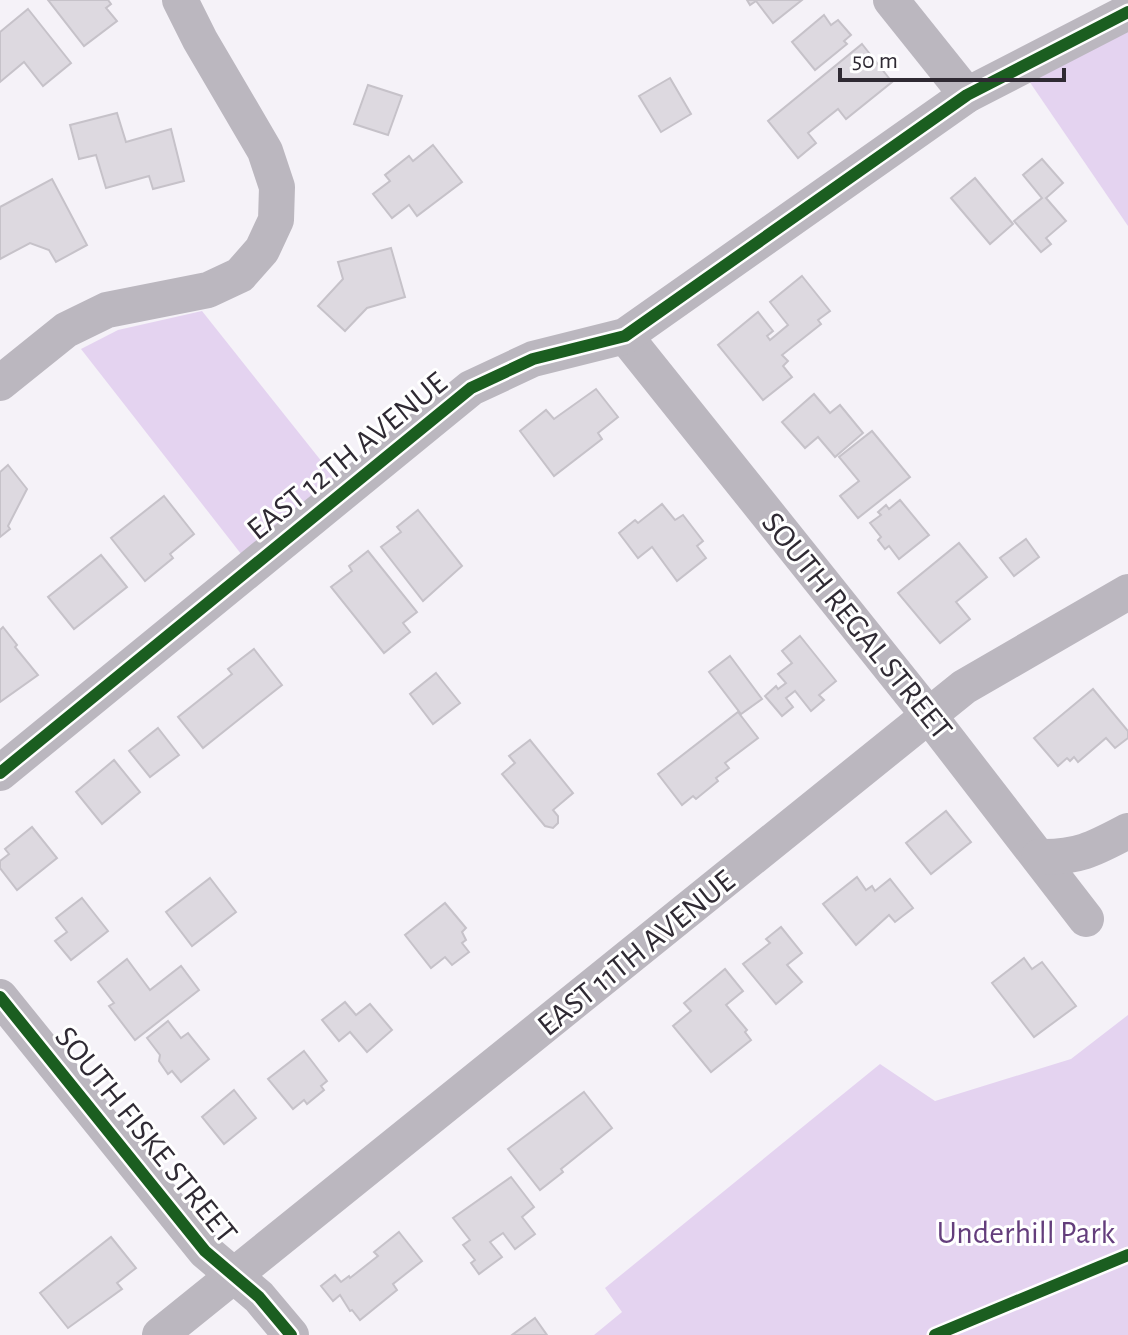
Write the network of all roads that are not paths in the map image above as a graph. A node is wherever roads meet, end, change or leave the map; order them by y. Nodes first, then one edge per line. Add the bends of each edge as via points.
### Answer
1 (180, 0) edge
2 (891, 0) edge
3 (1128, 12) edge
4 (967, 95) junction
5 (625, 336) junction
6 (0, 383) edge
7 (1128, 592) edge
8 (930, 717) junction
9 (0, 773) edge
10 (1128, 831) edge
11 (1039, 857) junction
12 (1086, 919) dead end
13 (3, 1006) edge
14 (234, 1276) junction
15 (160, 1335) edge
16 (291, 1335) edge

1 - 6 street via 265,151 277,187 276,220 262,250 240,275 208,290 107,310 66,330
2 - 4 street
3 - 4 street, EAST 12TH AVENUE
4 - 5 street, EAST 12TH AVENUE
5 - 8 street, SOUTH REGAL STREET
5 - 9 street, EAST 12TH AVENUE via 533,359 471,388
7 - 8 street, EAST 11TH AVENUE via 964,687
8 - 11 street, SOUTH REGAL STREET
8 - 14 street, EAST 11TH AVENUE
10 - 11 street via 1066,858
11 - 12 street, SOUTH REGAL STREET
13 - 14 street, SOUTH FISKE STREET via 205,1251
14 - 15 street, EAST 11TH AVENUE
14 - 16 street, SOUTH FISKE STREET

